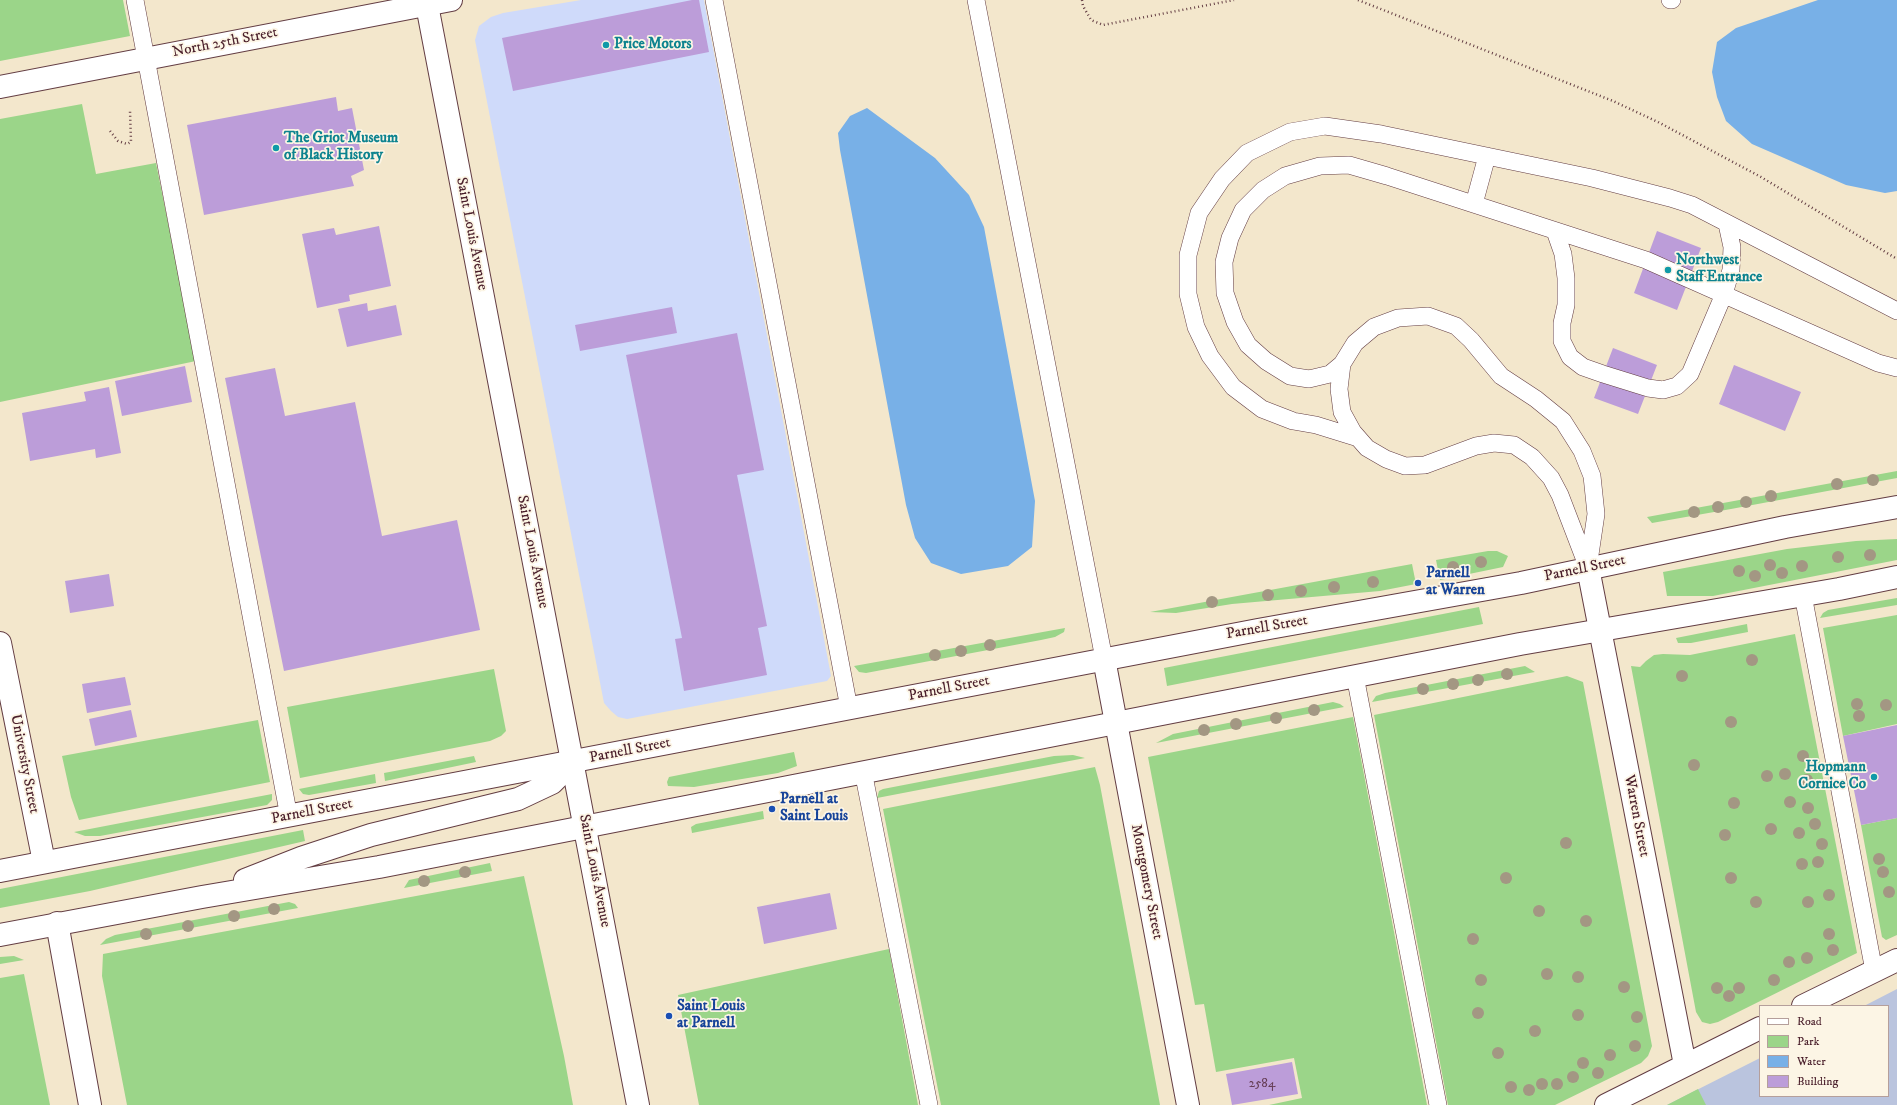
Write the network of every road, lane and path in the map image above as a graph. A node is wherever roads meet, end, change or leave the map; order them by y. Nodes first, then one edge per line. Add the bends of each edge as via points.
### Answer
1 (135, 0) edge
2 (451, 0) edge
3 (714, 0) edge
4 (976, 0) edge
5 (1082, 0) edge
6 (1234, 0) edge
7 (1358, 0) edge
8 (426, 2) edge
9 (146, 59) junction
10 (0, 87) edge
11 (153, 98) junction
12 (110, 131) dead end
13 (1486, 156) junction
14 (1474, 204) junction
15 (1727, 224) junction
16 (1555, 231) junction
17 (1897, 259) edge
18 (1724, 294) junction
19 (1897, 311) edge
20 (1342, 364) junction
21 (1897, 368) edge
22 (1358, 438) junction
23 (1897, 507) edge
24 (1588, 568) junction
25 (1897, 577) edge
26 (1802, 595) junction
27 (1600, 630) junction
28 (0, 643) edge
29 (1104, 659) junction
30 (1355, 676) junction
31 (849, 708) junction
32 (1116, 722) junction
33 (573, 762) junction
34 (863, 771) junction
35 (289, 816) junction
36 (585, 826) junction
37 (44, 862) junction
38 (0, 871) edge
39 (202, 897) junction
40 (56, 924) junction
41 (0, 935) edge
42 (1897, 960) edge
43 (1874, 971) junction
44 (1806, 1005) edge
45 (1759, 1028) edge
46 (1685, 1065) junction
47 (90, 1105) edge
48 (638, 1105) edge
49 (930, 1105) edge
50 (1188, 1105) edge
51 (1438, 1105) edge
52 (1606, 1105) edge

1 - 9 lane
2 - 8 main road, North 25th Street
3 - 31 lane
4 - 29 lane
5 - 6 path via 1091,20 1103,24
7 - 17 path via 1613,101 1658,122 1761,177
8 - 9 main road, North 25th Street
8 - 33 main road, Saint Louis Avenue
9 - 10 main road, North 25th Street
9 - 11 lane
11 - 12 path via 133,105 130,110 131,142 127,144 118,141
11 - 35 lane
13 - 14 lane
13 - 15 lane via 1592,178 1670,198 1692,205
13 - 22 lane via 1381,134 1325,126 1290,132 1247,153 1222,179 1199,213 1188,255 1188,294 1196,327 1210,356 1233,387 1262,409 1293,421
14 - 16 lane
14 - 20 lane via 1349,165 1320,166 1285,176 1263,190 1244,210 1230,238 1224,262 1225,293 1235,322 1248,345 1266,361 1290,376 1309,379 1330,374
15 - 18 lane via 1732,248 1731,270
15 - 19 lane
16 - 18 lane via 1646,260
16 - 18 lane via 1564,254 1566,278 1562,341 1570,357 1583,367 1648,388 1663,390 1677,386 1690,374 1697,361
18 - 21 lane via 1878,363
20 - 22 lane via 1339,390 1342,412
20 - 24 lane via 1355,343 1374,327 1398,318 1428,316 1456,326 1501,376 1563,421 1582,450 1592,476 1596,514
22 - 24 lane via 1367,448 1405,466 1425,465 1476,446 1494,443 1514,445 1532,458 1551,478
23 - 24 main road, Parnell Street via 1785,527
24 - 27 main road, Warren Street
24 - 29 main road, Parnell Street via 1521,583
25 - 26 main road
26 - 27 main road
26 - 43 lane
27 - 30 main road
27 - 46 main road, Warren Street
28 - 37 main road, University Street
29 - 31 main road, Parnell Street
29 - 32 main road, Montgomery Street
30 - 32 main road
30 - 51 lane
31 - 33 main road, Parnell Street
32 - 34 main road
32 - 50 main road, Montgomery Street
33 - 35 main road, Parnell Street
33 - 36 main road, Saint Louis Avenue
33 - 39 main road via 552,783 518,799 371,835 301,858
34 - 36 main road
34 - 49 lane
35 - 37 main road, Parnell Street
36 - 39 main road via 379,867
36 - 48 main road, Saint Louis Avenue
37 - 38 main road, Parnell Street
39 - 40 main road
40 - 41 main road
40 - 47 main road
42 - 43 main road
43 - 44 main road
45 - 46 main road
46 - 52 main road

